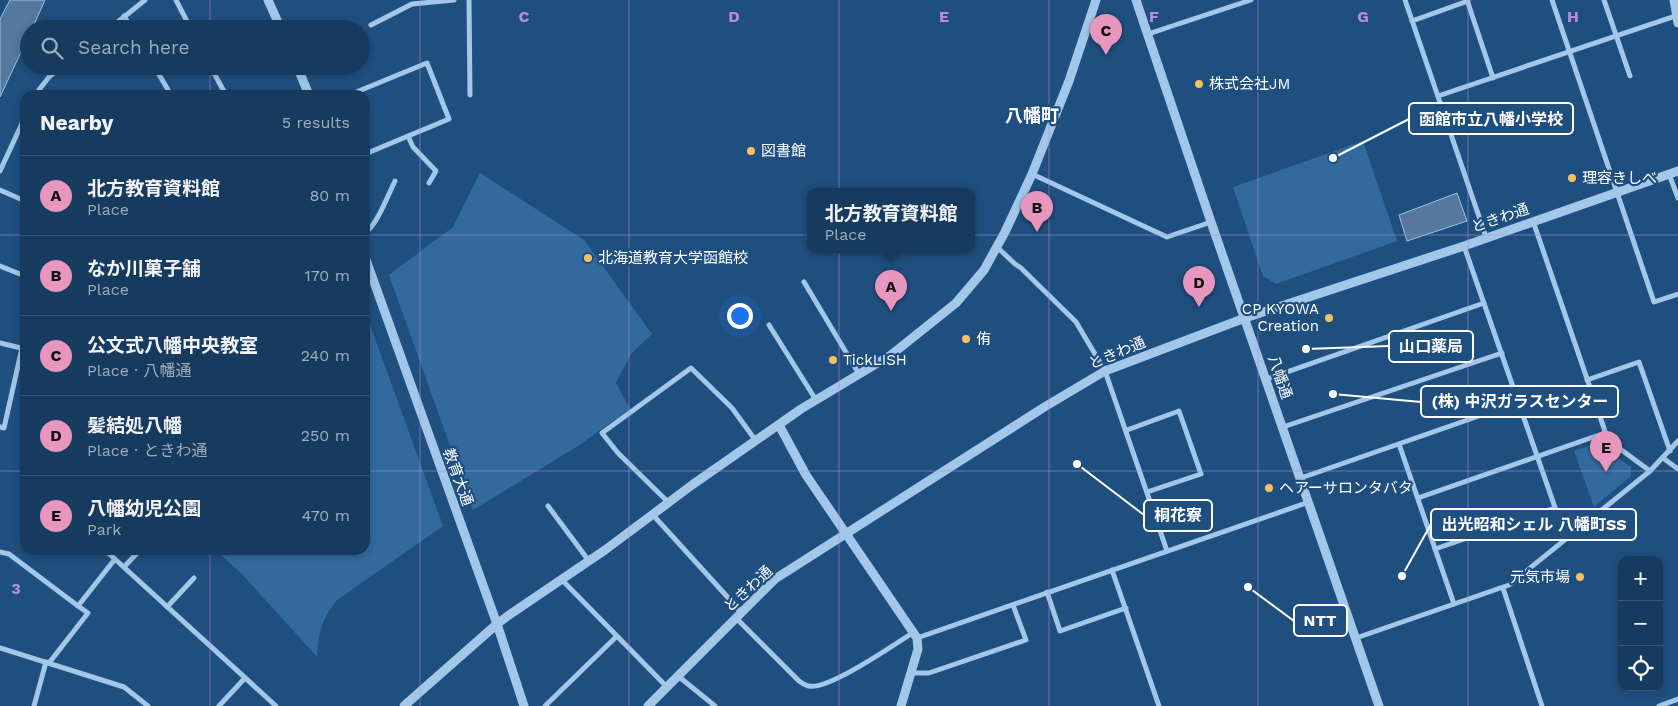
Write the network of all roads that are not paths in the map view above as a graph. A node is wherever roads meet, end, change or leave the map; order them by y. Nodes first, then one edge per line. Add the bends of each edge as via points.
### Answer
1 (145, 0) edge
2 (176, 0) edge
3 (268, 0) edge
4 (454, 0) edge
5 (468, 0) edge
6 (1096, 0) edge
7 (1136, 0) edge
8 (1251, 0) edge
9 (1405, 0) edge
10 (1552, 0) edge
11 (1604, 0) edge
12 (1674, 0) edge
13 (1467, 1) edge
14 (124, 16) junction
15 (1677, 18) edge
16 (119, 20) edge
17 (126, 20) edge
18 (186, 20) edge
19 (277, 20) edge
20 (1412, 20) junction
21 (371, 25) dead end
22 (1148, 34) junction
23 (1616, 36) junction
24 (1569, 52) junction
25 (51, 75) edge
26 (159, 75) edge
27 (215, 75) edge
28 (301, 75) edge
29 (1630, 76) dead end
30 (1493, 78) junction
31 (40, 90) edge
32 (168, 90) edge
33 (223, 90) edge
34 (307, 90) edge
35 (361, 90) edge
36 (470, 95) dead end
37 (1438, 96) junction
38 (20, 128) edge
39 (408, 136) junction
40 (370, 152) edge
41 (0, 171) edge
42 (1674, 173) edge
43 (1032, 174) junction
44 (395, 181) dead end
45 (429, 183) dead end
46 (0, 190) edge
47 (1617, 192) junction
48 (1678, 198) edge
49 (20, 199) edge
50 (1533, 221) junction
51 (1211, 222) junction
52 (370, 228) edge
53 (1486, 237) junction
54 (1464, 246) junction
55 (997, 247) junction
56 (0, 266) edge
57 (370, 271) edge
58 (20, 274) edge
59 (804, 282) dead end
60 (1678, 294) edge
61 (1484, 303) junction
62 (1245, 318) junction
63 (769, 325) dead end
64 (0, 343) edge
65 (20, 348) edge
66 (1502, 353) junction
67 (20, 361) edge
68 (1105, 370) junction
69 (859, 374) junction
70 (1267, 379) junction
71 (1587, 380) junction
72 (816, 400) junction
73 (1519, 402) junction
74 (779, 425) junction
75 (0, 427) edge
76 (1283, 427) junction
77 (1126, 430) junction
78 (1605, 433) junction
79 (756, 441) junction
80 (1678, 441) edge
81 (1399, 444) junction
82 (1670, 451) junction
83 (1538, 457) junction
84 (1663, 458) junction
85 (1678, 469) edge
86 (1650, 471) junction
87 (1301, 478) junction
88 (1147, 492) junction
89 (1418, 498) junction
90 (1309, 502) junction
91 (669, 503) junction
92 (548, 506) dead end
93 (1555, 508) junction
94 (653, 515) junction
95 (846, 534) junction
96 (1566, 539) junction
97 (1435, 549) junction
98 (1167, 551) junction
99 (0, 552) edge
100 (110, 555) edge
101 (135, 555) edge
102 (114, 559) junction
103 (589, 561) junction
104 (124, 567) junction
105 (1112, 570) junction
106 (194, 578) dead end
107 (561, 579) junction
108 (1503, 588) junction
109 (1047, 592) junction
110 (1454, 604) junction
111 (1013, 605) junction
112 (78, 606) junction
113 (167, 607) junction
114 (1126, 608) junction
115 (739, 615) junction
116 (497, 624) junction
117 (915, 635) junction
118 (616, 636) junction
119 (1356, 638) junction
120 (0, 648) edge
121 (48, 662) junction
122 (911, 674) junction
123 (678, 676) junction
124 (245, 678) junction
125 (667, 687) junction
126 (1678, 699) edge
127 (34, 706) edge
128 (148, 706) edge
129 (219, 706) edge
130 (276, 706) edge
131 (404, 706) edge
132 (524, 706) edge
133 (545, 706) edge
134 (648, 706) edge
135 (715, 706) edge
136 (901, 706) edge
137 (1159, 706) edge
138 (1379, 706) edge
139 (1542, 706) edge
140 (1659, 706) edge

1 - 14 street
2 - 18 street
3 - 19 street
4 - 21 street via 412,4
5 - 36 street
6 - 43 street via 1069,81
7 - 22 street, 八幡通
8 - 22 street
9 - 20 street
10 - 24 street
11 - 23 street
12 - 15 street
13 - 20 street
13 - 30 street
14 - 16 street
14 - 17 street
15 - 23 street
20 - 37 street
22 - 51 street, 八幡通
23 - 24 street
23 - 29 street
24 - 30 street
24 - 47 street
25 - 31 street
26 - 32 street
27 - 33 street
28 - 34 street
30 - 37 street
35 - 39 street via 427,63 449,119
37 - 53 street
38 - 41 street
39 - 40 street
39 - 45 street via 413,147 436,171
42 - 47 street, ときわ通
42 - 48 street
43 - 51 street via 1167,237
43 - 55 street
44 - 52 street
46 - 49 street
47 - 50 street, ときわ通
47 - 60 street via 1654,302
50 - 53 street, ときわ通
50 - 71 street
51 - 62 street, 八幡通
53 - 54 street, ときわ通
54 - 61 street
54 - 62 street, ときわ通
55 - 68 street via 1076,322
55 - 69 street via 984,270 956,303 891,355
56 - 58 street
57 - 116 street, 教育大通
59 - 69 street
61 - 66 street
61 - 70 street
62 - 68 street, ときわ通
62 - 70 street, 八幡通
63 - 72 street
64 - 65 street
66 - 73 street
66 - 76 street
67 - 75 street via 4,428
68 - 77 street
68 - 95 street, ときわ通
69 - 72 street
70 - 76 street, 八幡通
71 - 78 street
71 - 82 street via 1639,362
72 - 74 street
73 - 81 street
73 - 83 street
74 - 79 street
74 - 95 street via 806,475
76 - 87 street, 八幡通
77 - 88 street
77 - 88 street via 1179,411 1201,474
78 - 83 street
78 - 86 street via 1608,440
79 - 91 street
79 - 91 street via 732,408 691,368 602,434
80 - 82 street
81 - 87 street
81 - 89 street
82 - 84 street
83 - 89 street
83 - 93 street
84 - 85 street
84 - 86 street
86 - 96 street
87 - 90 street, 八幡通
88 - 98 street
89 - 97 street
90 - 98 street
90 - 119 street, 八幡通
91 - 94 street
92 - 103 street
93 - 96 street
93 - 97 street
94 - 103 street
94 - 115 street
95 - 115 street, ときわ通 via 775,579
95 - 117 street
96 - 108 street
97 - 110 street
98 - 105 street
99 - 112 street via 9,554
100 - 102 street
101 - 104 street
102 - 104 street
102 - 112 street
103 - 107 street
104 - 113 street
105 - 109 street
105 - 114 street
106 - 113 street
107 - 116 street
107 - 118 street
108 - 110 street
108 - 139 street
109 - 111 street
109 - 114 street via 1060,631
110 - 119 street
111 - 117 street
111 - 122 street via 1026,640 929,673
112 - 121 street via 88,612
113 - 124 street
114 - 137 street
115 - 117 street via 799,681 810,687 827,683
115 - 123 street, ときわ通
116 - 131 street
116 - 132 street, 教育大通
117 - 122 street via 918,649
118 - 125 street
118 - 133 street
119 - 138 street, 八幡通
120 - 121 street
121 - 127 street
121 - 128 street via 124,687
122 - 136 street
123 - 125 street, ときわ通
123 - 135 street
124 - 129 street
124 - 130 street
125 - 134 street, ときわ通
126 - 140 street

